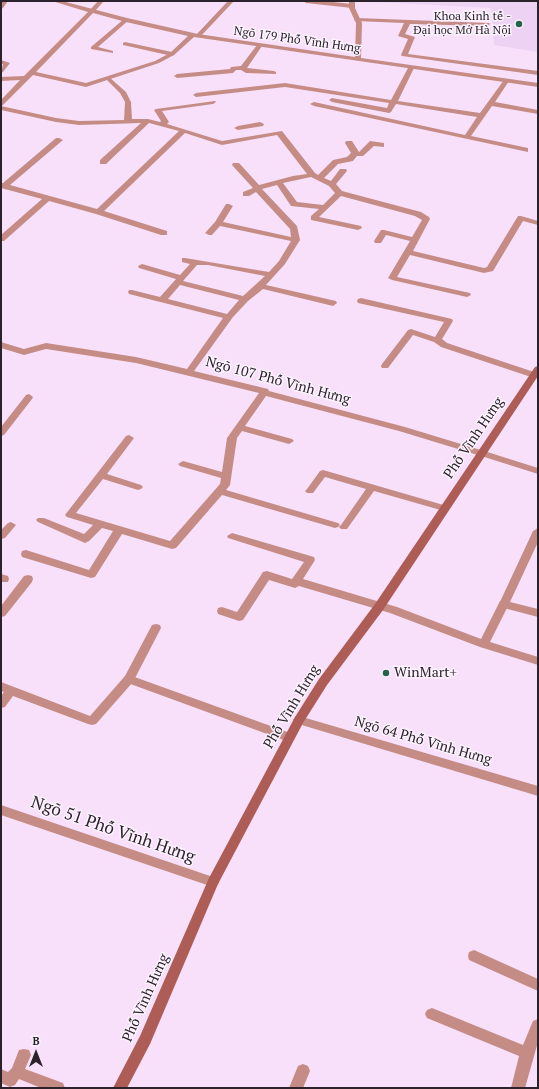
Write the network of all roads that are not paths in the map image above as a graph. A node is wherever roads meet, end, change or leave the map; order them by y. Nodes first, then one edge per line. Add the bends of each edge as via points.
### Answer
1 (5, 1) edge
2 (55, 1) edge
3 (101, 1) edge
4 (231, 1) edge
5 (306, 1) edge
6 (352, 4) edge
7 (1, 7) edge
8 (93, 10) junction
9 (126, 20) junction
10 (357, 20) junction
11 (408, 21) junction
12 (487, 24) dead end
13 (195, 35) junction
14 (125, 44) dead end
15 (258, 46) junction
16 (111, 52) dead end
17 (172, 54) junction
18 (358, 60) junction
19 (1, 62) edge
20 (243, 68) junction
21 (411, 68) junction
22 (1, 71) edge
23 (538, 72) edge
24 (274, 73) dead end
25 (30, 76) junction
26 (177, 76) dead end
27 (1, 79) edge
28 (108, 79) junction
29 (506, 81) junction
30 (538, 86) edge
31 (196, 95) dead end
32 (332, 100) dead end
33 (213, 102) dead end
34 (394, 102) junction
35 (1, 104) edge
36 (314, 104) dead end
37 (491, 104) junction
38 (1, 108) edge
39 (538, 112) edge
40 (483, 116) junction
41 (128, 121) junction
42 (148, 121) junction
43 (161, 124) junction
44 (238, 128) dead end
45 (288, 128) dead end
46 (184, 130) junction
47 (279, 133) junction
48 (262, 136) junction
49 (467, 137) junction
50 (60, 140) dead end
51 (349, 143) dead end
52 (381, 145) dead end
53 (525, 150) dead end
54 (355, 153) junction
55 (104, 162) dead end
56 (236, 165) dead end
57 (343, 171) dead end
58 (312, 175) junction
59 (320, 178) junction
60 (279, 183) junction
61 (332, 184) junction
62 (3, 185) edge
63 (258, 188) junction
64 (339, 193) junction
65 (246, 194) dead end
66 (47, 198) junction
67 (229, 206) dead end
68 (326, 207) junction
69 (99, 212) junction
70 (538, 222) edge
71 (218, 223) junction
72 (358, 228) dead end
73 (164, 233) dead end
74 (209, 234) dead end
75 (1, 239) edge
76 (296, 240) junction
77 (415, 240) junction
78 (378, 241) dead end
79 (408, 252) junction
80 (185, 260) dead end
81 (195, 262) junction
82 (142, 266) dead end
83 (270, 275) junction
84 (180, 280) junction
85 (261, 286) junction
86 (132, 292) dead end
87 (467, 295) dead end
88 (244, 299) junction
89 (162, 300) junction
90 (361, 301) dead end
91 (332, 303) dead end
92 (229, 317) junction
93 (437, 340) junction
94 (1, 345) edge
95 (385, 366) dead end
96 (189, 372) junction
97 (536, 372) edge
98 (265, 391) junction
99 (29, 397) dead end
100 (240, 427) junction
101 (1, 433) edge
102 (129, 438) dead end
103 (289, 441) dead end
104 (481, 454) junction
105 (183, 464) dead end
106 (538, 471) edge
107 (100, 475) junction
108 (226, 476) junction
109 (138, 487) dead end
110 (372, 487) junction
111 (220, 491) junction
112 (310, 491) dead end
113 (444, 508) junction
114 (70, 515) junction
115 (41, 520) dead end
116 (11, 524) dead end
117 (100, 524) junction
118 (57, 528) junction
119 (120, 529) junction
120 (538, 531) edge
121 (1, 536) edge
122 (232, 536) dead end
123 (26, 554) dead end
124 (28, 579) dead end
125 (296, 581) junction
126 (504, 604) junction
127 (379, 607) junction
128 (222, 611) dead end
129 (1, 613) edge
130 (538, 613) edge
131 (156, 628) dead end
132 (484, 644) junction
133 (538, 661) edge
134 (129, 680) junction
135 (1, 686) edge
136 (11, 691) junction
137 (1, 704) edge
138 (299, 720) junction
139 (289, 737) junction
140 (538, 790) edge
141 (1, 810) edge
142 (214, 882) junction
143 (474, 956) dead end
144 (538, 985) edge
145 (432, 1014) dead end
146 (538, 1025) edge
147 (527, 1053) junction
148 (24, 1056) dead end
149 (303, 1071) dead end
150 (17, 1072) junction
151 (1, 1076) edge
152 (58, 1088) edge
153 (120, 1088) edge
154 (296, 1088) edge
155 (518, 1088) edge

1 - 7 street
2 - 8 street, Ngõ 179 Phố Vĩnh Hưng
3 - 8 street
4 - 13 street
5 - 6 street
6 - 10 street
8 - 9 street, Ngõ 179 Phố Vĩnh Hưng
8 - 25 street
9 - 13 street, Ngõ 179 Phố Vĩnh Hưng
9 - 16 street via 93,48
10 - 11 street
10 - 18 street
11 - 12 street
11 - 23 street via 401,36 412,37 404,55
13 - 15 street, Ngõ 179 Phố Vĩnh Hưng
13 - 17 street
14 - 17 street
15 - 18 street, Ngõ 179 Phố Vĩnh Hưng
15 - 20 street
17 - 28 street
18 - 21 street, Ngõ 179 Phố Vĩnh Hưng
19 - 22 street via 7,63
20 - 24 street via 246,71
20 - 26 street
21 - 29 street, Ngõ 179 Phố Vĩnh Hưng
21 - 34 street
25 - 27 street
25 - 28 street via 86,85
25 - 35 street
28 - 41 street via 123,92 128,102
29 - 30 street, Ngõ 179 Phố Vĩnh Hưng
29 - 37 street
31 - 34 street via 285,85
32 - 34 street via 389,111
33 - 43 street via 158,110 165,122
34 - 40 street
36 - 49 street
37 - 39 street
37 - 40 street
38 - 41 street via 66,122
40 - 49 street
41 - 42 street
42 - 43 street
42 - 55 street
43 - 46 street
44 - 48 street via 257,124
45 - 47 street
46 - 48 street via 222,143
46 - 69 street
47 - 48 street
47 - 58 street
49 - 53 street
50 - 62 street
51 - 54 street
52 - 54 street via 373,143 360,154
54 - 59 street via 350,159 336,162
56 - 63 street
57 - 61 street
58 - 59 street
58 - 60 street
59 - 61 street
60 - 63 street
60 - 68 street via 294,204
61 - 64 street
62 - 66 street
63 - 65 street
63 - 76 street via 294,228
64 - 68 street
64 - 77 street via 426,218
66 - 69 street
66 - 75 street
67 - 71 street
68 - 72 street via 314,218
69 - 73 street
70 - 79 street via 521,218 490,269 484,271
71 - 74 street
71 - 76 street
76 - 83 street, Ngõ 107 Phố Vĩnh Hưng
77 - 78 street via 384,232
77 - 79 street
79 - 87 street via 392,278
80 - 81 street
81 - 83 street via 208,262
81 - 84 street
82 - 84 street
83 - 85 street, Ngõ 107 Phố Vĩnh Hưng
84 - 88 street
84 - 89 street
85 - 88 street, Ngõ 107 Phố Vĩnh Hưng
85 - 91 street
86 - 89 street
88 - 92 street, Ngõ 107 Phố Vĩnh Hưng
89 - 92 street
90 - 93 street via 449,321
92 - 96 street, Ngõ 107 Phố Vĩnh Hưng
93 - 95 street via 411,332
93 - 97 street via 444,345
94 - 96 street via 24,352 46,346 136,360
96 - 98 street, Ngõ 107 Phố Vĩnh Hưng
97 - 104 main road, Phố Vĩnh Hưng
98 - 100 street
98 - 104 street, Ngõ 107 Phố Vĩnh Hưng
99 - 101 street
100 - 103 street
100 - 108 street via 232,438
102 - 107 street
104 - 106 street, Ngõ 107 Phố Vĩnh Hưng
104 - 113 main road, Phố Vĩnh Hưng
105 - 108 street
107 - 109 street
107 - 114 street
108 - 111 street via 225,485
110 - 111 street via 340,526
110 - 112 street via 323,473
110 - 113 street
111 - 119 street via 172,545
113 - 127 main road, Phố Vĩnh Hưng
114 - 117 street
114 - 118 street
115 - 118 street
116 - 121 street
117 - 118 street via 85,539
117 - 119 street
119 - 123 street via 91,574
120 - 126 street
122 - 125 street via 310,560
124 - 129 street
125 - 127 street
125 - 128 street via 295,584 267,575 239,617
126 - 130 street
126 - 132 street
127 - 132 street
127 - 138 main road, Phố Vĩnh Hưng via 323,682
131 - 134 street
132 - 133 street
134 - 136 street via 92,721
134 - 139 street
135 - 136 street
136 - 137 street
138 - 139 main road, Phố Vĩnh Hưng
138 - 140 street, Ngõ 64 Phố Vĩnh Hưng
139 - 142 main road, Phố Vĩnh Hưng
141 - 142 street, Ngõ 51 Phố Vĩnh Hưng
142 - 153 main road, Phố Vĩnh Hưng via 145,1040
143 - 144 street
145 - 147 street
146 - 147 street
147 - 155 street
148 - 150 street
149 - 154 street
150 - 151 street via 10,1080
150 - 152 street

